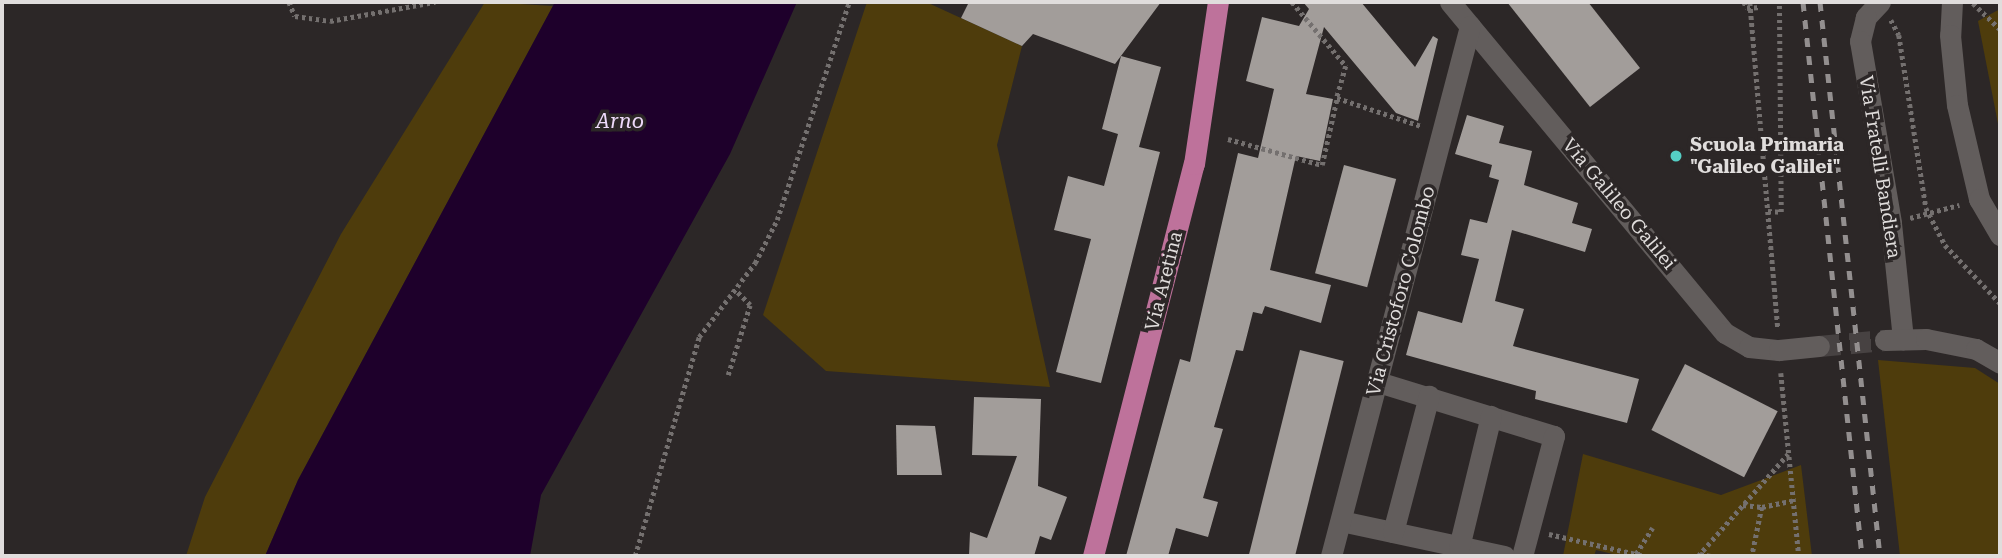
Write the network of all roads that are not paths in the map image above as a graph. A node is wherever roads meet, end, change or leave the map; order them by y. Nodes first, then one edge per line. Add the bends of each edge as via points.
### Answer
1 (1219, 2) edge
2 (1450, 2) edge
3 (1952, 2) edge
4 (1884, 7) edge
5 (1470, 26) junction
6 (2000, 235) edge
7 (1819, 346) tunnel mouth
8 (2000, 363) edge
9 (1378, 382) junction
10 (1429, 396) junction
11 (1491, 416) junction
12 (1341, 521) junction
13 (1394, 532) junction
14 (1460, 547) junction
15 (1093, 556) edge
16 (1331, 556) edge
17 (1504, 556) edge
18 (1522, 556) edge

1 - 15 main road, Via Aretina via 1194,164
2 - 5 street, Via Galileo Galilei
3 - 6 street via 1950,35 1957,105 1979,199
4 - 8 street, Via Fratelli Bandiera via 1866,17 1860,41 1891,223 1894,340 1976,349
5 - 7 street, Via Galileo Galilei via 1725,333 1749,347
5 - 9 street, Via Cristoforo Colombo
9 - 10 street
9 - 12 street, Via Cristoforo Colombo
10 - 11 street
10 - 13 street
11 - 14 street
11 - 18 street via 1554,436
12 - 13 street
12 - 16 street, Via Cristoforo Colombo
13 - 14 street
14 - 17 street

